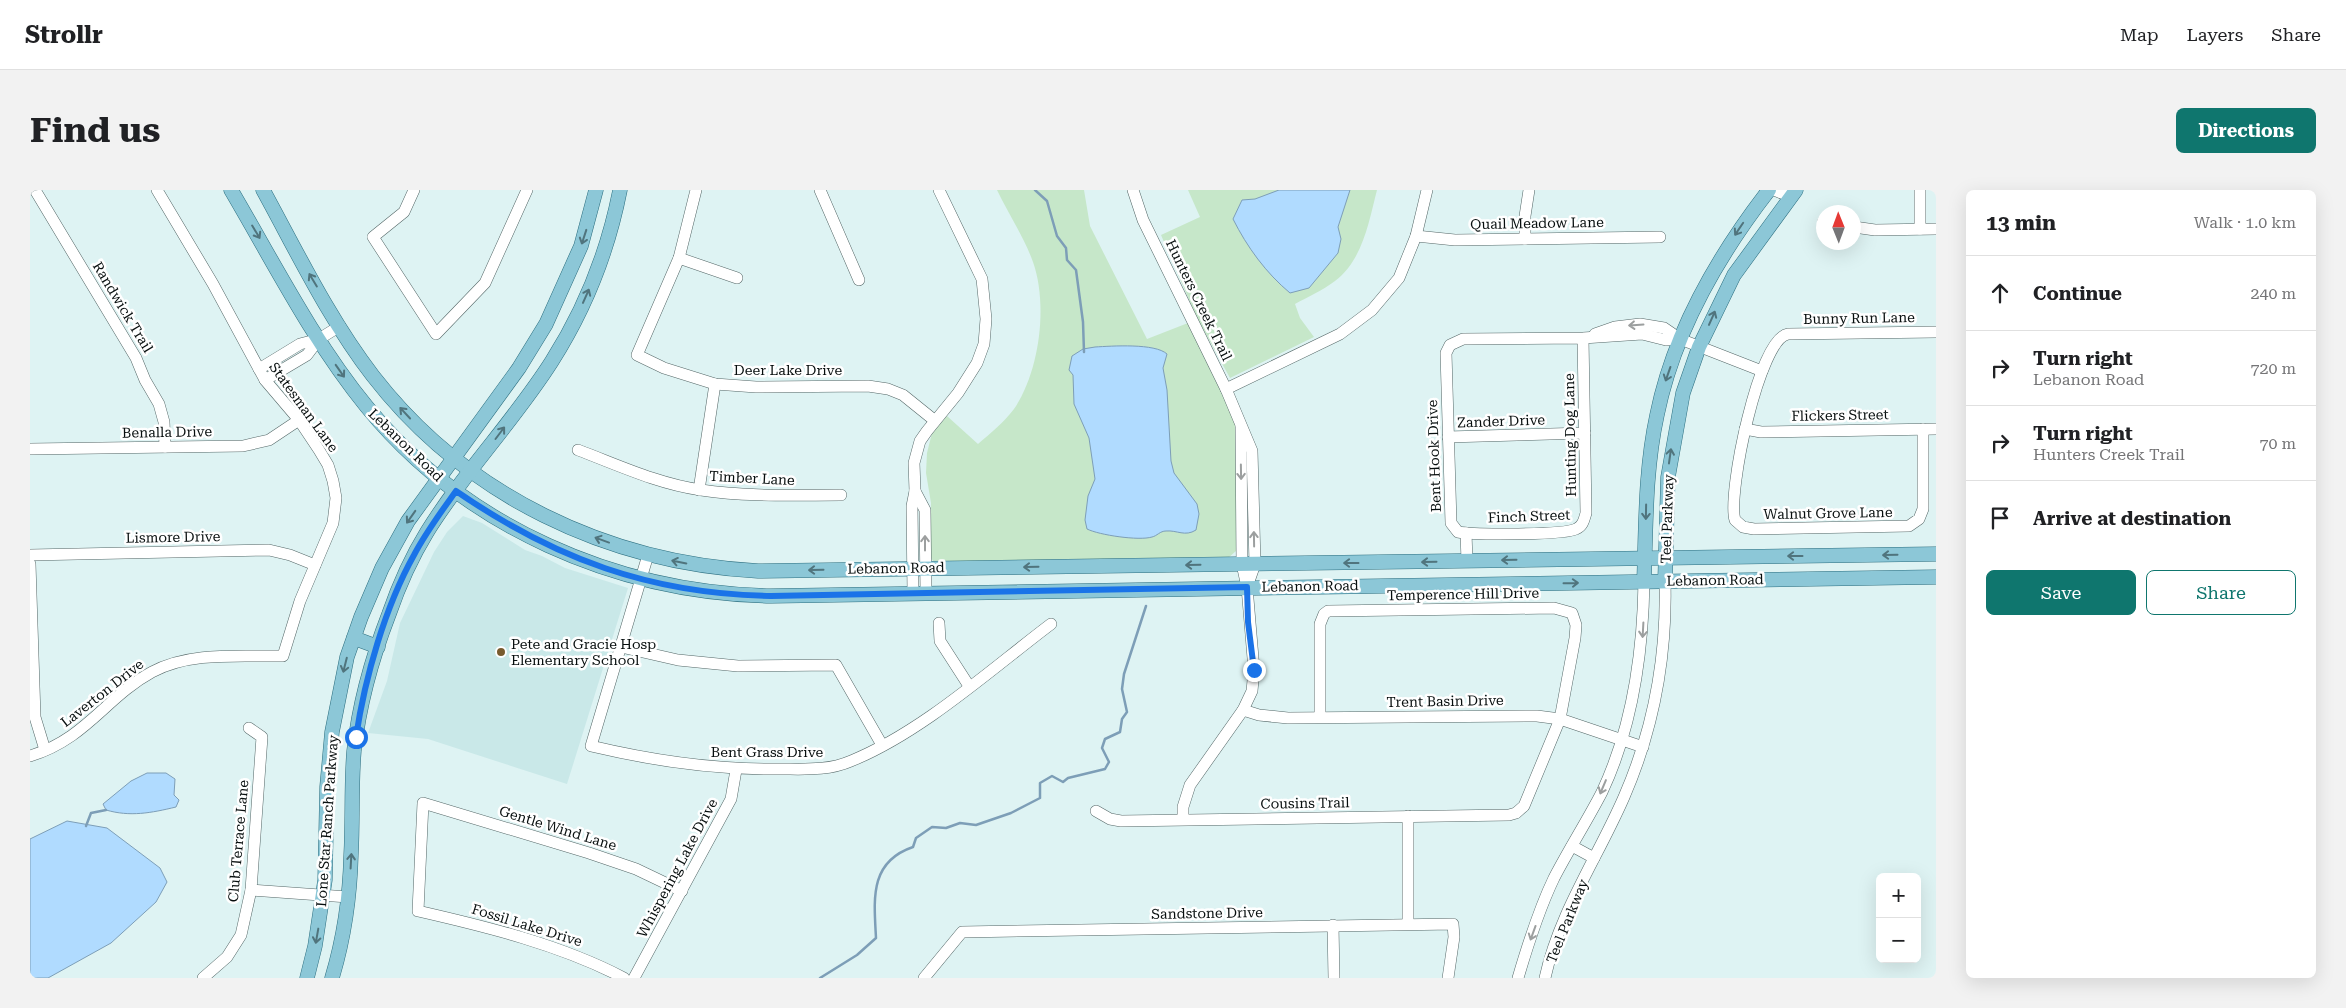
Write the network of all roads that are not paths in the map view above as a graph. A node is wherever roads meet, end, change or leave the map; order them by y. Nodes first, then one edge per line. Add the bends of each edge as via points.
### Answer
1 (35, 190) edge
2 (157, 190) edge
3 (231, 190) edge
4 (263, 190) edge
5 (414, 190) edge
6 (527, 190) edge
7 (596, 190) edge
8 (620, 190) edge
9 (696, 190) edge
10 (820, 190) edge
11 (939, 190) edge
12 (1132, 190) edge
13 (1427, 190) edge
14 (1529, 190) edge
15 (1769, 190) edge
16 (1774, 190) edge
17 (1920, 190) edge
18 (1791, 192) edge
19 (1861, 228) edge
20 (1920, 229) junction
21 (1936, 229) edge
22 (1416, 236) junction
23 (1660, 236) dead end
24 (1525, 239) junction
25 (679, 258) junction
26 (738, 278) dead end
27 (859, 280) dead end
28 (340, 326) junction
29 (1936, 332) edge
30 (1583, 338) junction
31 (319, 339) junction
32 (1680, 340) junction
33 (1699, 347) junction
34 (259, 369) junction
35 (1762, 371) junction
36 (265, 380) junction
37 (715, 384) junction
38 (1226, 390) junction
39 (298, 420) junction
40 (934, 420) junction
41 (1745, 429) junction
42 (1923, 429) junction
43 (1936, 429) edge
44 (1585, 433) junction
45 (1448, 437) junction
46 (166, 447) junction
47 (30, 449) edge
48 (578, 450) dead end
49 (453, 459) junction
50 (471, 472) junction
51 (439, 477) junction
52 (699, 490) junction
53 (456, 491) junction
54 (841, 495) dead end
55 (1578, 529) joint
56 (1466, 533) junction
57 (1936, 554) edge
58 (30, 555) edge
59 (648, 555) junction
60 (1844, 556) junction
61 (1645, 557) junction
62 (1665, 557) junction
63 (1467, 561) junction
64 (30, 564) edge
65 (1248, 564) junction
66 (315, 565) junction
67 (919, 568) junction
68 (1936, 577) edge
69 (641, 579) junction
70 (1834, 579) junction
71 (1848, 579) junction
72 (1644, 581) junction
73 (1664, 581) junction
74 (1470, 584) junction
75 (1247, 587) junction
76 (920, 592) junction
77 (940, 624) dead end
78 (1051, 624) dead end
79 (354, 638) junction
80 (378, 647) junction
81 (621, 647) junction
82 (283, 656) joint
83 (969, 686) junction
84 (1243, 710) junction
85 (335, 714) junction
86 (359, 718) junction
87 (1320, 718) junction
88 (1560, 719) junction
89 (248, 728) dead end
90 (1622, 738) junction
91 (882, 745) junction
92 (1643, 747) junction
93 (45, 750) junction
94 (30, 756) edge
95 (736, 770) junction
96 (1096, 811) dead end
97 (1408, 816) junction
98 (1183, 819) junction
99 (1572, 846) junction
100 (1594, 858) junction
101 (251, 890) junction
102 (682, 891) junction
103 (323, 895) junction
104 (348, 897) junction
105 (418, 911) joint
106 (1408, 924) junction
107 (1333, 925) junction
108 (203, 978) edge
109 (307, 978) edge
110 (332, 978) edge
111 (624, 978) edge
112 (634, 978) edge
113 (924, 978) edge
114 (1334, 978) edge
115 (1448, 978) edge
116 (1518, 978) edge
117 (1545, 978) edge

1 - 46 street, Randwick Trail via 136,358 159,404
2 - 34 street, Statesman Lane
3 -> 31 main road, Lebanon Road
28 -> 4 main road, Lebanon Road
5 - 6 street via 404,212 373,237 436,334 485,283
7 -> 49 main road, Lone Star Ranch Parkway via 581,246 546,324 519,368
50 -> 8 main road, Lone Star Ranch Parkway via 538,382 576,318 602,257
9 - 25 street
10 - 27 street
11 - 40 street via 982,279 986,319 984,344 977,363 958,393
12 - 38 street, Hunters Creek Trail via 1143,220
13 - 22 street
14 - 24 street
15 -> 32 main road, Teel Parkway via 1718,261
16 - 18 street
17 - 20 street
33 -> 18 main road, Teel Parkway via 1734,275
19 - 20 street
20 - 21 street
22 - 24 street, Quail Meadow Lane via 1455,240
22 - 38 street via 1399,278 1372,310 1340,334
23 - 24 street, Quail Meadow Lane
25 - 26 street
25 - 37 street, Deer Lake Drive via 637,355 664,368
28 - 31 street
49 -> 28 main road, Lebanon Road via 386,392
29 - 35 street, Bunny Run Lane via 1783,335 1776,342
30 - 32 street via 1616,327 1640,324 1664,328
30 - 44 street, Hunting Dog Lane
30 - 45 street, Bent Hook Drive via 1463,339 1450,346 1446,353
31 - 34 street via 300,344
31 - 36 street via 307,355
31 -> 51 main road, Lebanon Road via 367,407 402,445
32 - 33 street
32 -> 61 main road, Teel Parkway via 1657,415 1648,475
33 - 35 street
62 -> 33 main road, Teel Parkway via 1672,447 1683,392
34 - 36 street, Statesman Lane
35 - 41 street
36 - 39 street, Statesman Lane
37 - 40 street, Deer Lake Drive via 888,389 903,395
37 - 52 street
38 - 65 street, Hunters Creek Trail via 1242,423
39 - 46 street, Benalla Drive via 279,435 259,444
39 - 66 street, Statesman Lane via 324,458 335,490 333,523
40 - 67 street via 920,442 914,463 915,491 925,510
41 - 42 street, Flickers Street via 1761,432
41 - 42 street, Walnut Grove Lane via 1733,514 1743,527 1754,529 1909,526 1919,519 1924,504
42 - 43 street, Flickers Street
44 - 45 street, Zander Drive
44 - 55 street, Hunting Dog Lane via 1586,513
45 - 56 street, Bent Hook Drive via 1451,523 1458,532
46 - 47 street, Benalla Drive
48 - 52 street, Timber Lane via 652,478
49 - 50 main road, Lebanon Road
49 - 51 main road, Lone Star Ranch Parkway
50 - 53 main road, Lone Star Ranch Parkway
59 -> 50 main road, Lebanon Road via 557,523
51 - 53 main road, Lebanon Road
51 -> 79 main road, Lone Star Ranch Parkway via 399,535
52 - 54 street, Timber Lane via 752,495
53 - 69 main road, Lebanon Road via 552,548 604,569
53 - 80 main road, Lone Star Ranch Parkway via 412,557
55 - 56 street, Finch Street via 1569,532
56 - 63 street
57 -> 60 main road, Lebanon Road
58 - 66 street, Lismore Drive via 269,550
67 -> 59 main road, Lebanon Road via 758,571 709,567
59 - 69 street
60 -> 62 main road, Lebanon Road
60 - 70 main road
60 - 71 main road
61 - 62 main road, Lebanon Road
61 -> 63 main road, Lebanon Road
61 - 72 main road, Teel Parkway
62 - 73 main road, Teel Parkway
63 -> 65 main road, Lebanon Road
63 - 74 main road
64 - 93 street via 35,717
65 -> 67 main road, Lebanon Road
65 - 75 street, Hunters Creek Trail
66 - 82 street, Statesman Lane
67 - 76 street
68 - 71 main road, Lebanon Road
69 - 76 main road, Lebanon Road via 742,596
69 - 81 street
70 - 71 main road, Lebanon Road
70 - 73 main road, Lebanon Road
72 - 73 main road, Lebanon Road
74 -> 72 main road, Lebanon Road
72 -> 90 street, Teel Parkway via 1639,663
73 - 92 street, Teel Parkway via 1664,646
74 - 75 main road, Lebanon Road
75 - 76 main road, Lebanon Road
75 - 84 street, Hunters Creek Trail via 1254,681
77 - 83 street via 940,641
78 - 83 street, Bent Grass Drive
79 - 80 main road
79 -> 85 main road, Lone Star Ranch Parkway
80 - 86 main road, Lone Star Ranch Parkway
81 - 91 street via 678,660 738,666 836,665
81 - 95 street, Bent Grass Drive via 592,746 669,762
82 - 93 street, Laverton Drive via 197,658 160,668 135,682 80,730
83 - 91 street, Bent Grass Drive via 930,716
84 - 87 street, Trent Basin Drive via 1272,717
84 - 98 street, Hunters Creek Trail via 1190,784
85 - 86 main road
85 - 103 main road, Lone Star Ranch Parkway via 329,750
104 -> 86 main road, Lone Star Ranch Parkway
87 - 88 street, Trent Basin Drive via 1526,715
87 - 88 street, Temperence Hill Drive via 1320,624 1324,614 1334,611 1554,608 1572,613 1576,625
88 - 90 street, Trent Basin Drive
88 - 97 street, Cousins Trail via 1524,806 1516,813
89 - 101 street, Club Terrace Lane via 262,737
90 - 92 street, Trent Basin Drive
90 -> 99 street, Teel Parkway via 1602,790
91 - 95 street, Bent Grass Drive via 850,761 823,769
92 - 100 street, Teel Parkway via 1624,797
93 - 94 street, Laverton Drive
95 - 102 street, Whispering Lake Drive via 731,799
96 - 98 street, Cousins Trail via 1121,821
97 - 98 street, Cousins Trail
97 - 106 street
99 - 100 street
99 -> 116 street, Teel Parkway via 1547,895
100 - 117 street, Teel Parkway via 1563,922
101 - 103 street
101 - 108 street, Club Terrace Lane via 240,935 227,957
102 - 105 street, Gentle Wind Lane via 589,852 423,802
102 - 112 street, Whispering Lake Drive
103 - 104 street
103 -> 109 main road, Lone Star Ranch Parkway
104 - 110 main road, Lone Star Ranch Parkway
105 - 111 street, Fossil Lake Drive via 476,924 590,960
106 - 107 street, Sandstone Drive
106 - 115 street, Sandstone Drive via 1453,924
107 - 113 street, Sandstone Drive via 962,932
107 - 114 street

